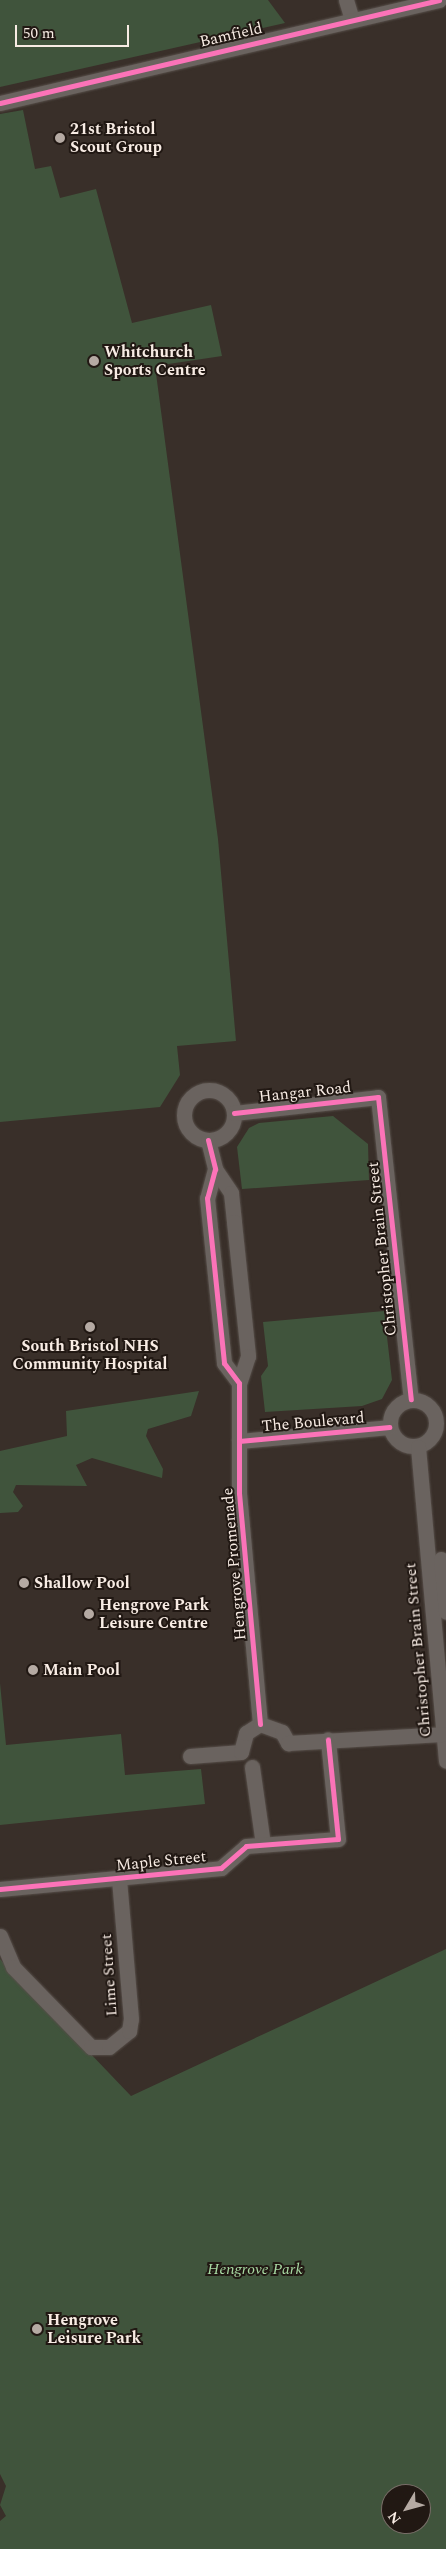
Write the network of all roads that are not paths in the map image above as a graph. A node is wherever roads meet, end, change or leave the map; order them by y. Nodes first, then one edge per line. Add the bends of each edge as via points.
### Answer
1 (346, 0) edge
2 (439, 0) edge
3 (352, 20) junction
4 (0, 103) edge
5 (378, 1097) joint
6 (234, 1113) junction
7 (208, 1140) junction
8 (215, 1169) junction
9 (239, 1383) junction
10 (411, 1399) junction
11 (442, 1422) edge
12 (389, 1427) junction
13 (239, 1442) junction
14 (418, 1447) junction
15 (438, 1560) edge
16 (446, 1612) edge
17 (442, 1686) edge
18 (260, 1724) junction
19 (442, 1734) junction
20 (328, 1740) junction
21 (190, 1756) dead end
22 (446, 1760) edge
23 (252, 1767) dead end
24 (263, 1844) junction
25 (119, 1878) junction
26 (0, 1889) edge
27 (0, 1936) edge

1 - 3 street
2 - 3 street, Bamfield
3 - 4 street, Bamfield
5 - 6 street, Hangar Road
5 - 10 street, Christopher Brain Street
6 - 7 street via 228,1131
6 - 7 street via 226,1097 206,1082 192,1096 184,1116 194,1136
7 - 8 street, Hengrove Promenade
8 - 9 street, Hengrove Promenade via 207,1198 224,1363
8 - 9 street, Hengrove Promenade via 231,1193 248,1356
9 - 13 street, Hengrove Promenade
10 - 11 street via 432,1409
10 - 12 street, The Boulevard via 391,1414
11 - 14 street via 429,1441
12 - 13 street, The Boulevard
12 - 14 street, The Boulevard via 395,1439
13 - 18 street, Hengrove Promenade via 239,1493
14 - 15 street, Christopher Brain Street
15 - 16 street
15 - 17 street, Christopher Brain Street
17 - 19 street, Christopher Brain Street
18 - 20 street via 282,1732 288,1743
18 - 21 street via 246,1734 241,1752
19 - 20 street
19 - 22 street, Christopher Brain Street
20 - 24 street, Maple Street via 338,1839
23 - 24 street
24 - 25 street, Maple Street via 246,1846 221,1868
25 - 26 street, Maple Street
25 - 27 street, Lime Street via 130,2018 129,2031 109,2047 91,2046 13,1967

